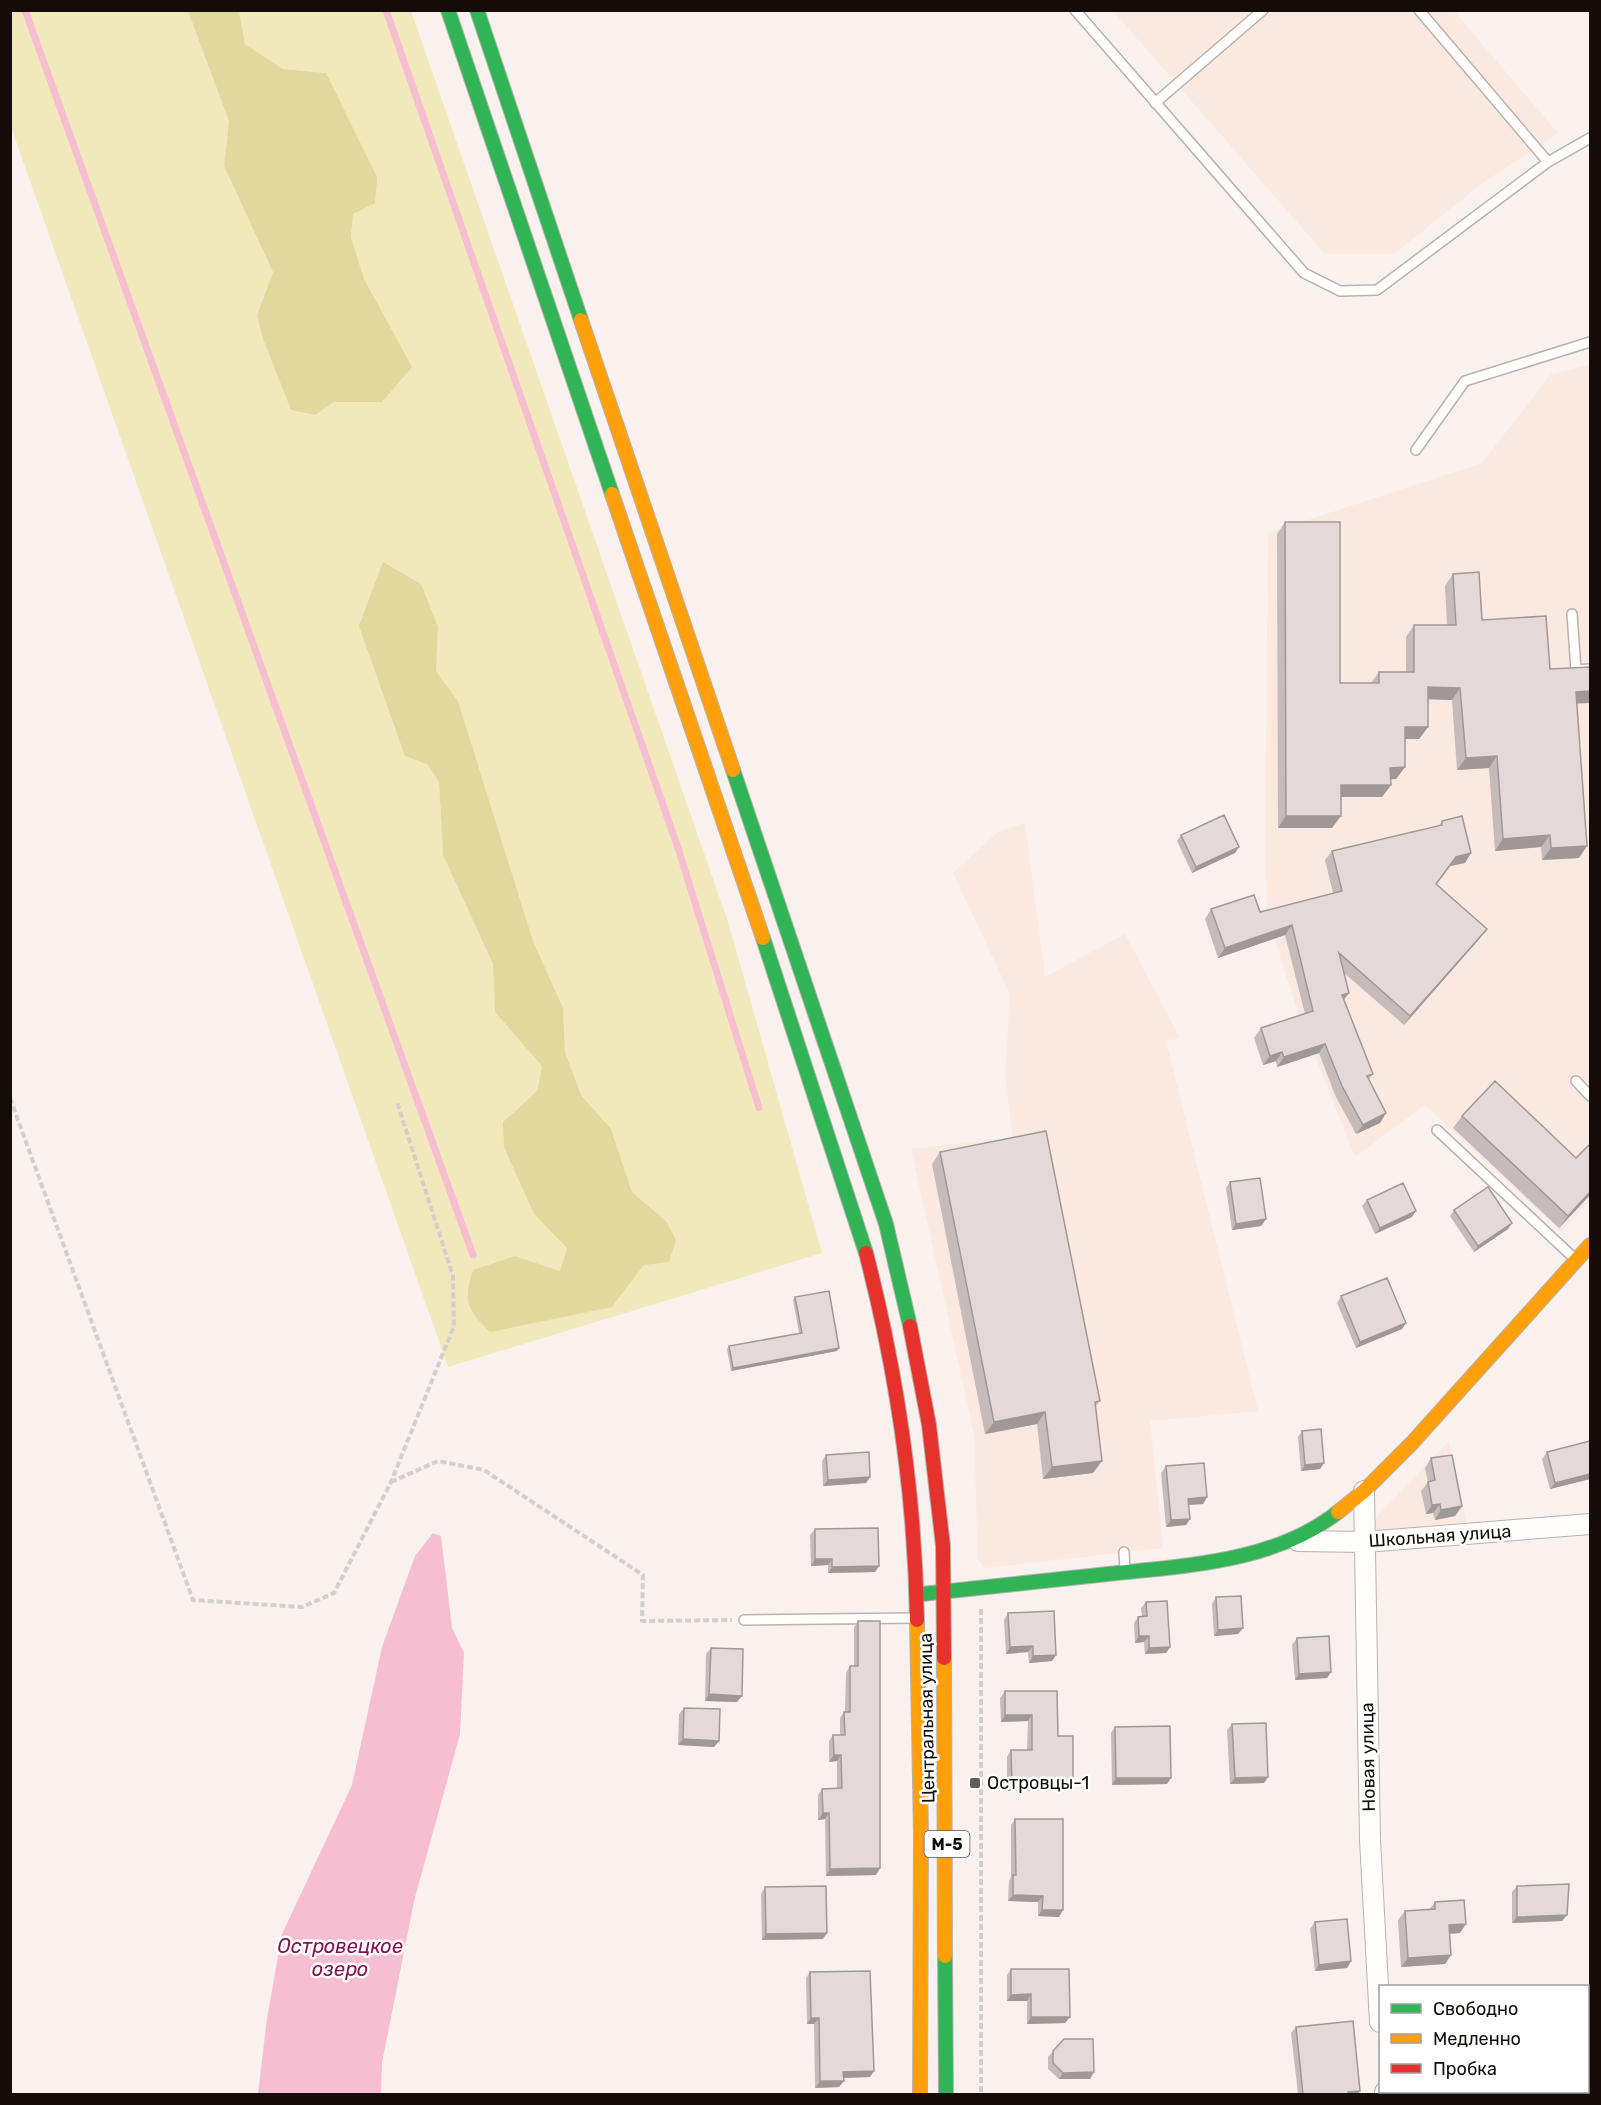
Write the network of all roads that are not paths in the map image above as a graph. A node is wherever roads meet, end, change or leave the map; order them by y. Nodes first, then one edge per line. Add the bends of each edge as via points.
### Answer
1 (448, 10) edge
2 (477, 10) edge
3 (1075, 10) edge
4 (1263, 10) edge
5 (1419, 10) edge
6 (1155, 103) junction
7 (1590, 138) edge
8 (1548, 162) junction
9 (1590, 342) edge
10 (1416, 450) dead end
11 (1572, 614) dead end
12 (1590, 669) edge
13 (1576, 1082) dead end
14 (1590, 1096) edge
15 (1437, 1130) dead end
16 (1590, 1245) edge
17 (1576, 1261) junction
18 (1364, 1491) junction
19 (1590, 1524) edge
20 (1289, 1541) junction
21 (1365, 1542) junction
22 (1124, 1552) dead end
23 (1125, 1572) junction
24 (943, 1593) junction
25 (918, 1594) junction
26 (918, 1618) junction
27 (744, 1620) road end
28 (1379, 2004) edge
29 (920, 2094) edge
30 (946, 2094) edge

1 - 25 main road, Центральная улица via 860,1231 882,1315 902,1429
2 - 24 main road, Центральная улица via 886,1224 920,1367 929,1425 943,1546
3 - 6 lane
4 - 6 lane
5 - 8 lane
6 - 8 lane via 1304,273 1340,291 1377,290
7 - 8 lane
9 - 10 lane via 1465,381
11 - 12 lane via 1576,670
13 - 14 lane
15 - 17 lane
16 - 17 main road
17 - 18 main road
18 - 20 main road via 1317,1529
18 - 21 street, Новая улица
19 - 21 street, Школьная улица
20 - 21 street, Школьная улица
20 - 23 main road via 1194,1564
21 - 28 street, Новая улица via 1370,1840
22 - 23 lane
23 - 24 main road
24 - 25 main road
24 - 30 main road, Центральная улица / М-5
25 - 26 main road, Центральная улица / М-5
26 - 27 lane
26 - 29 main road, Центральная улица / М-5

